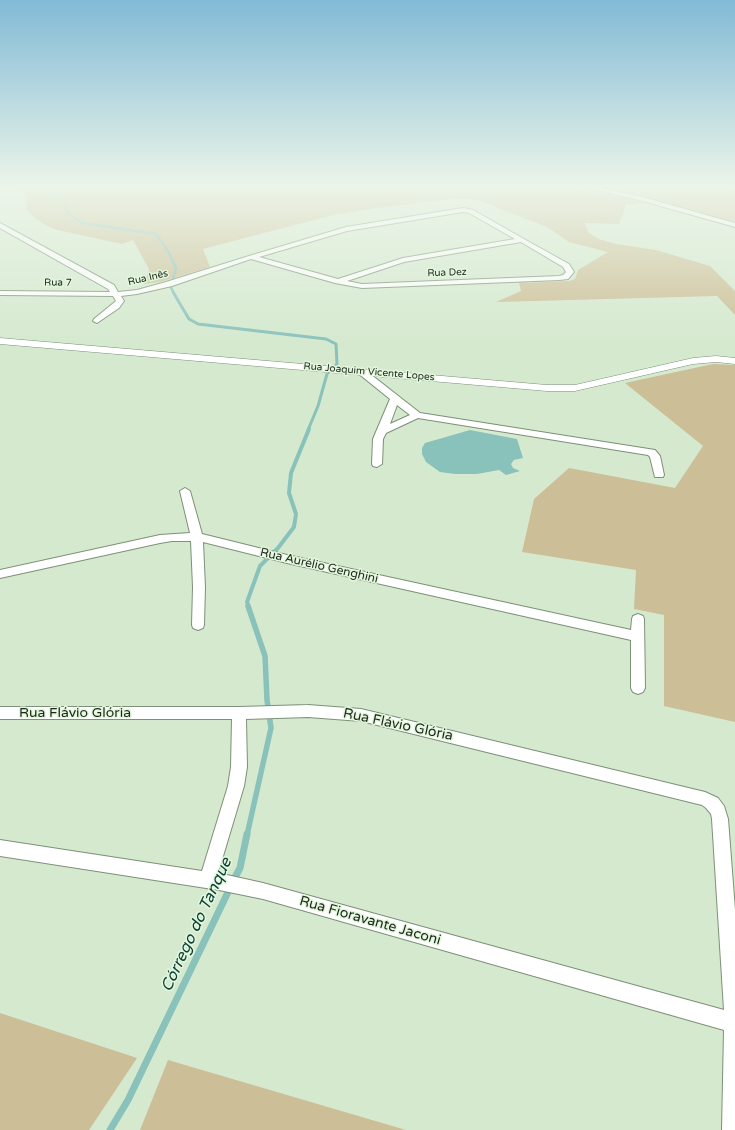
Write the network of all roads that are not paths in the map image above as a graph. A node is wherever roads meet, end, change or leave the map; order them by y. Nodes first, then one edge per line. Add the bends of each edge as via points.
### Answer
1 (19, 239) edge
2 (314, 239) edge
3 (522, 240) joint
4 (251, 258) junction
5 (100, 281) junction
6 (338, 281) junction
7 (0, 293) edge
8 (92, 294) junction
9 (116, 294) junction
10 (97, 321) dead end
11 (0, 341) edge
12 (735, 361) edge
13 (362, 372) junction
14 (395, 399) junction
15 (417, 414) junction
16 (382, 431) junction
17 (377, 464) dead end
18 (658, 475) dead end
19 (185, 491) dead end
20 (197, 537) junction
21 (0, 574) edge
22 (638, 619) dead end
23 (198, 625) dead end
24 (637, 636) junction
25 (638, 688) dead end
26 (0, 713) edge
27 (241, 713) junction
28 (0, 848) edge
29 (213, 882) junction
30 (734, 1023) edge
31 (733, 1130) edge

1 - 5 street
2 - 4 street, Rua Inês
3 - 6 street via 404,260
3 - 6 street, Rua Dez via 566,266 569,274 559,278 379,286
4 - 6 street
4 - 9 street, Rua Inês via 157,288
5 - 8 street
5 - 9 street via 109,285
7 - 8 street, Rua 7
8 - 9 street, Rua 7
9 - 10 street via 119,298 118,304
11 - 13 street, Rua Joaquim Vicente Lopes
12 - 13 street, Rua Joaquim Vicente Lopes via 692,361 562,389
13 - 14 street
14 - 15 street
14 - 16 street
15 - 16 street
15 - 18 street via 648,452 655,456
16 - 17 street via 378,439
19 - 20 street
20 - 21 street, Rua Aurélio Genghini via 166,538
20 - 23 street
20 - 24 street, Rua Aurélio Genghini
22 - 24 street
24 - 25 street
26 - 27 street, Rua Flávio Glória
27 - 29 street via 236,786
27 - 30 street, Rua Flávio Glória via 308,711 361,715 693,795 712,803 720,819
28 - 29 street, Rua Fioravante Jaconi
29 - 30 street, Rua Fioravante Jaconi via 263,891
30 - 31 street, Rua Flávio Glória

